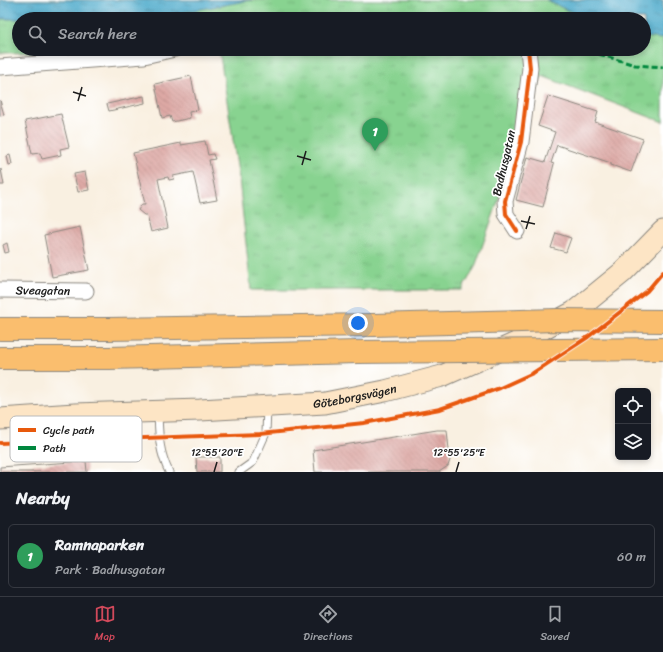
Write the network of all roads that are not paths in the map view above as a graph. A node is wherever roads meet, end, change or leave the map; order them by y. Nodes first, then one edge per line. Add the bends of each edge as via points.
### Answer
1 (144, 56) edge
2 (529, 56) edge
3 (0, 67) edge
4 (517, 231) dead end
5 (663, 231) edge
6 (0, 290) edge
7 (86, 291) dead end
8 (663, 321) edge
9 (0, 329) edge
10 (663, 349) edge
11 (0, 358) edge
12 (267, 406) junction
13 (158, 411) junction
14 (45, 416) edge
15 (10, 418) edge
16 (0, 419) edge
17 (169, 472) edge
18 (239, 472) edge

1 - 3 street
2 - 4 street, Badhusgatan via 530,68 521,142 505,201 506,214
5 - 12 main road, Göteborgsvägen via 623,272 574,312 509,346 442,376 325,403
6 - 7 street, Sveagatan
8 - 9 highway, bridge via 557,320
10 - 11 highway, bridge
12 - 13 main road, Göteborgsvägen
12 - 18 lane via 266,433 254,462
13 - 14 main road, Göteborgsvägen
13 - 17 lane via 162,458
15 - 16 main road, Göteborgsvägen

